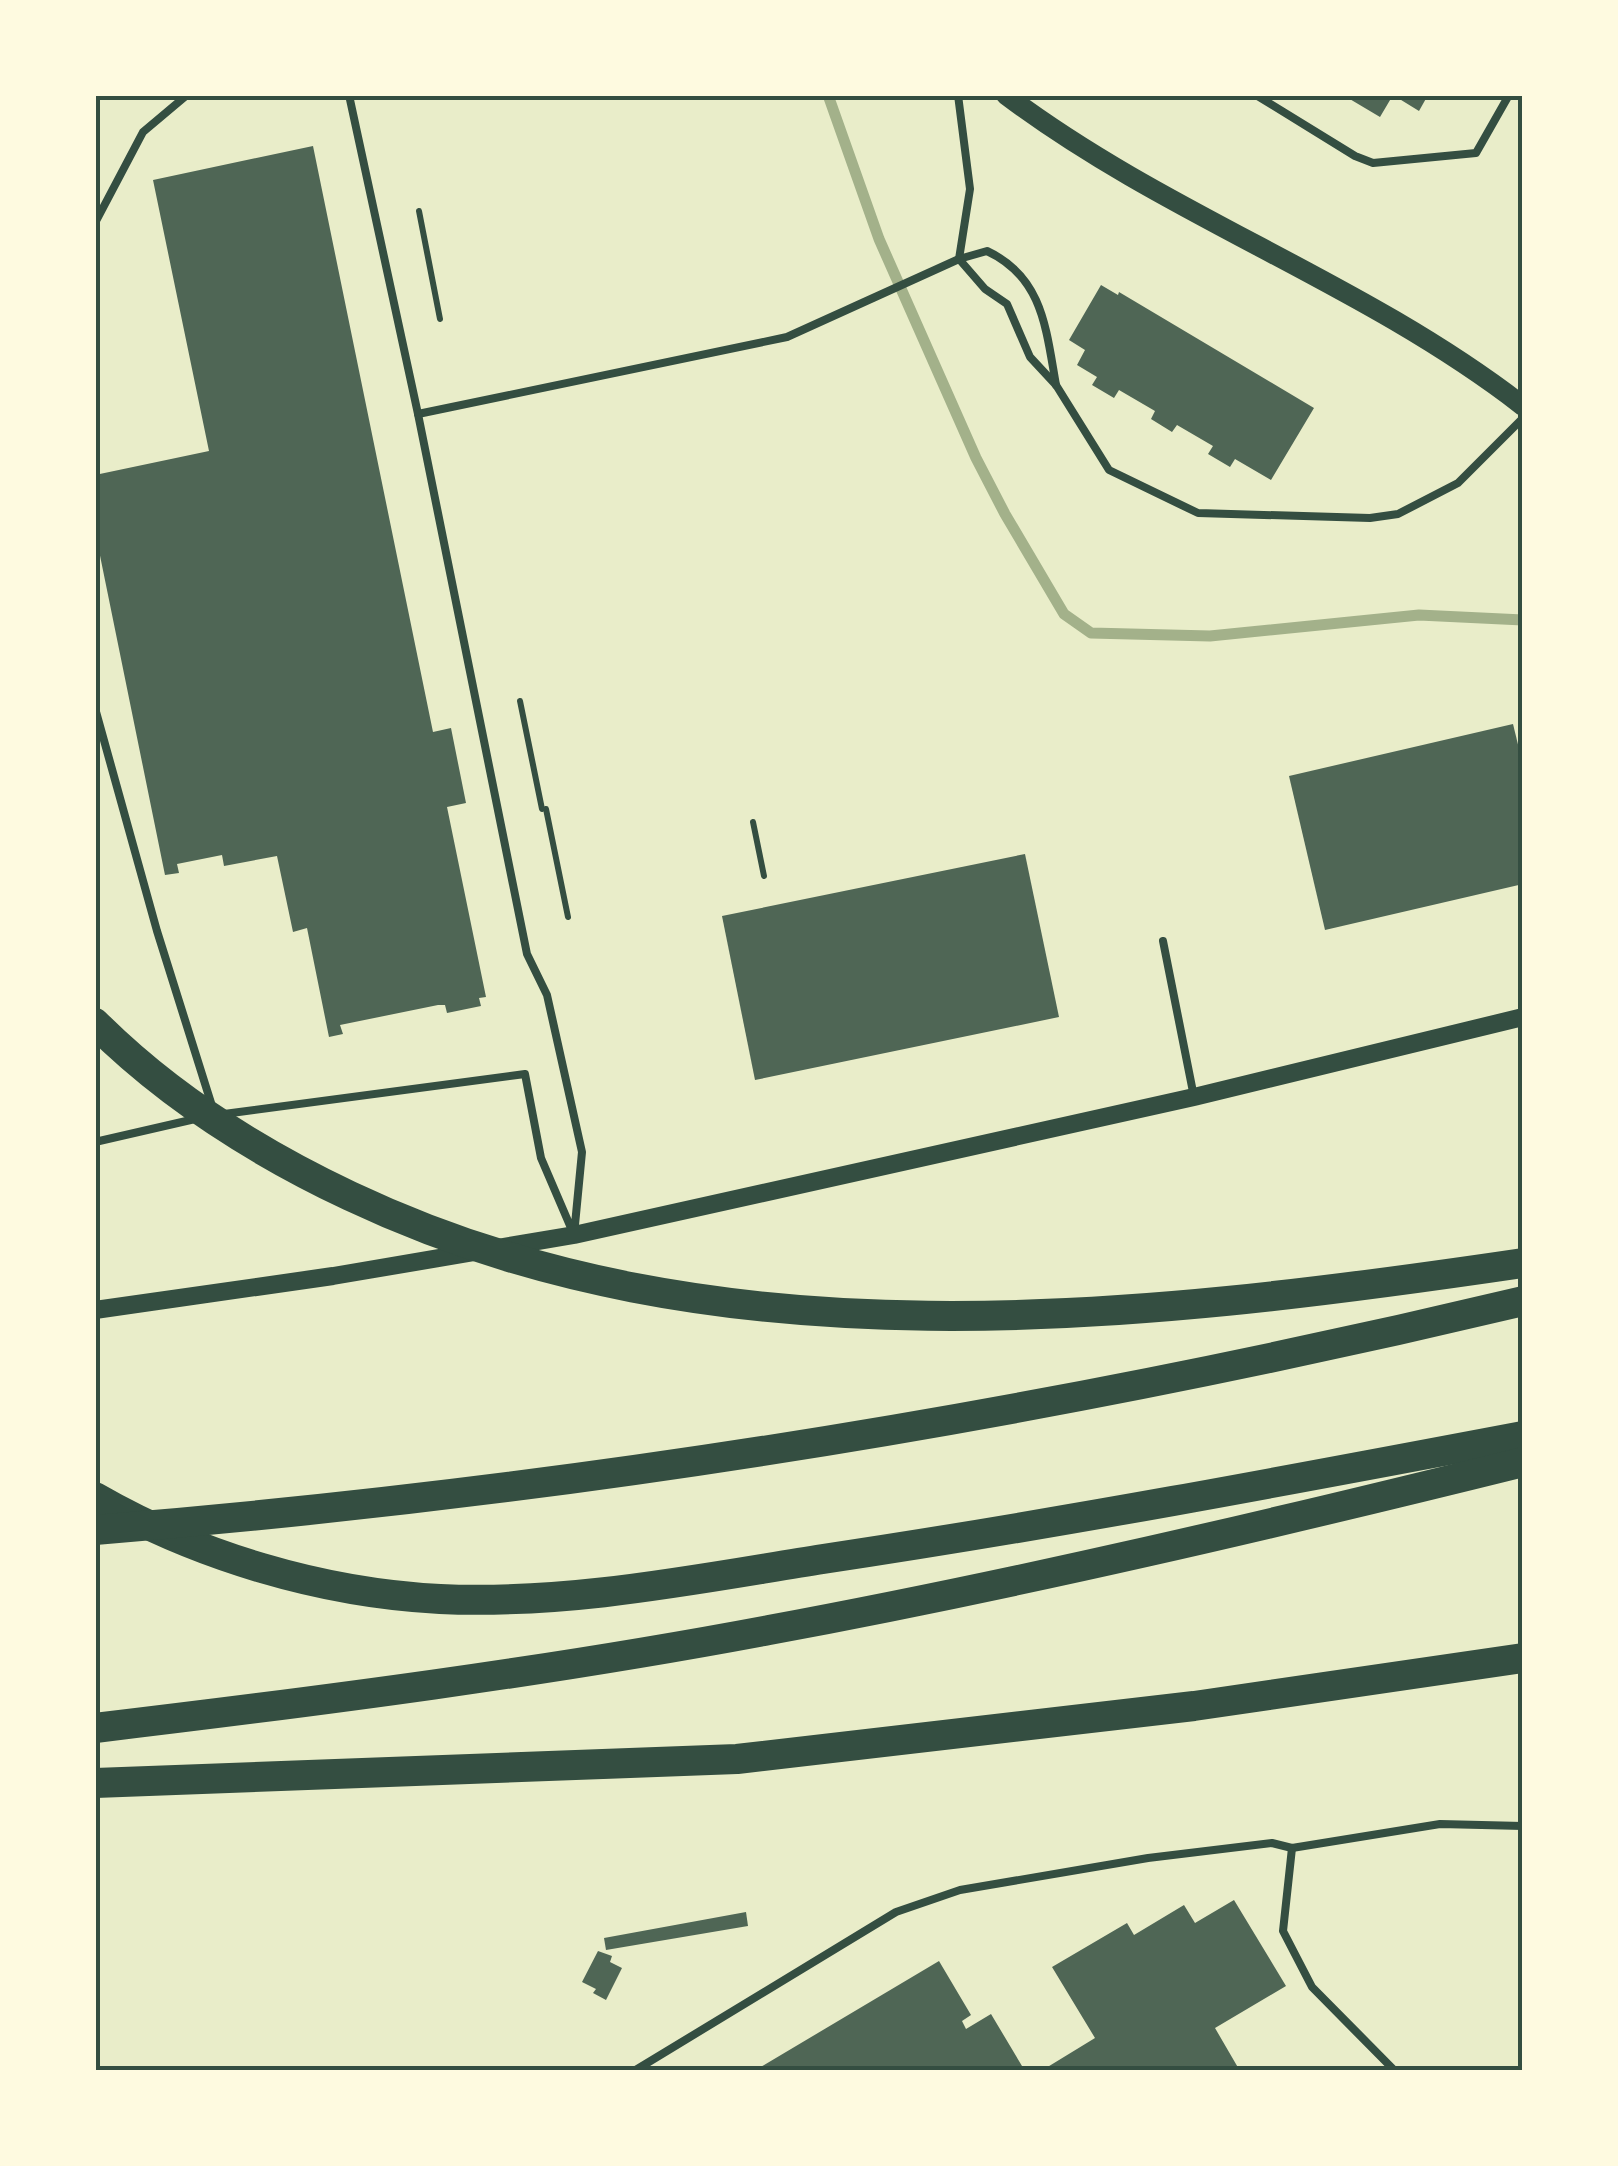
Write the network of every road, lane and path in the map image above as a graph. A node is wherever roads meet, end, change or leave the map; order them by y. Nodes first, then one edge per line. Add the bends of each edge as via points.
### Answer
1 (186, 95) edge
2 (349, 95) edge
3 (958, 95) edge
4 (1006, 95) edge
5 (1256, 95) edge
6 (1510, 95) edge
7 (418, 211) dead end
8 (95, 223) edge
9 (959, 259) junction
10 (440, 319) dead end
11 (1056, 385) junction
12 (1523, 406) edge
13 (418, 414) junction
14 (1523, 418) edge
15 (520, 701) dead end
16 (95, 708) edge
17 (754, 822) dead end
18 (764, 876) dead end
19 (568, 917) dead end
20 (1163, 941) dead end
21 (1523, 1017) edge
22 (95, 1023) edge
23 (1194, 1097) junction
24 (215, 1115) junction
25 (95, 1142) edge
26 (574, 1235) junction
27 (1523, 1264) edge
28 (1523, 1301) edge
29 (95, 1310) edge
30 (1523, 1436) edge
31 (1523, 1462) edge
32 (95, 1497) edge
33 (95, 1530) edge
34 (1523, 1658) edge
35 (95, 1728) edge
36 (95, 1784) edge
37 (1523, 1826) edge
38 (1292, 1848) junction
39 (634, 2071) edge
40 (1395, 2071) edge

1 - 8 lane via 143,132
2 - 13 lane
3 - 9 lane via 970,189
4 - 12 main road via 1147,188 1415,331
5 - 6 lane via 1372,162 1476,153
7 - 10 path
9 - 11 lane via 1007,304 1030,357
9 - 11 lane via 986,251 1012,262 1030,285
9 - 13 lane via 788,338
11 - 14 lane via 1108,470 1198,513 1398,514 1458,482
13 - 26 lane via 527,954 547,996 582,1152
15 - 19 path
16 - 24 lane
17 - 18 path
20 - 23 lane
21 - 23 street
22 - 27 highway via 174,1092 310,1177 456,1240 630,1288 804,1311 1096,1312 1310,1294
23 - 26 street
24 - 25 lane
24 - 26 lane via 525,1074 541,1158
26 - 29 street
28 - 33 highway via 1158,1382 875,1432 428,1496
30 - 32 highway via 971,1536 520,1599 356,1589 269,1569 189,1542
31 - 35 highway via 1180,1545 784,1627 475,1679
34 - 36 highway via 1194,1706 737,1759
37 - 38 lane via 1440,1824
38 - 39 lane via 1272,1843 1148,1858 960,1890 896,1912
38 - 40 lane via 1282,1931 1312,1986

